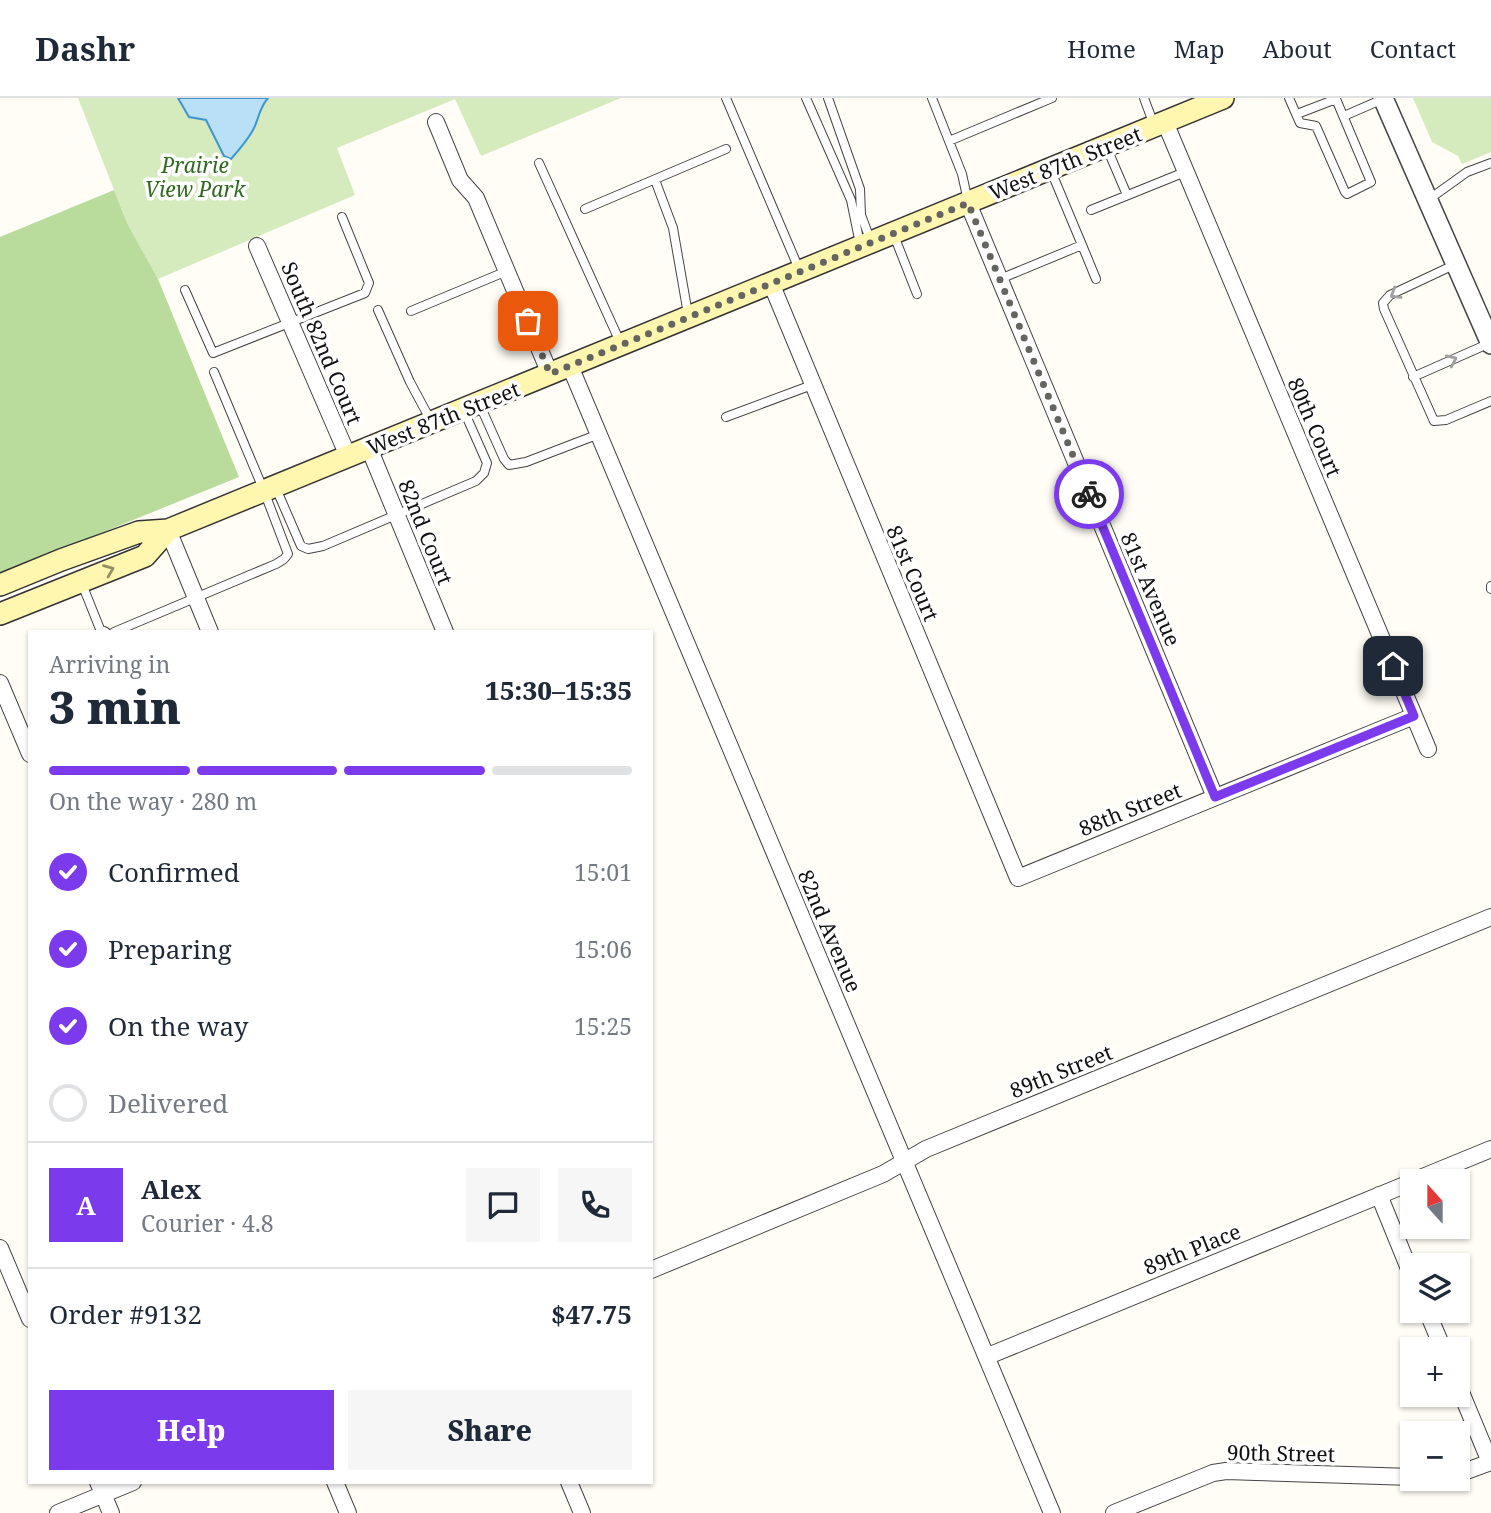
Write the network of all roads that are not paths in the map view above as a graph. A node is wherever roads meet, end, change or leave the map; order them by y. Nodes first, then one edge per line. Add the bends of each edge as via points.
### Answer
1 (726, 98) edge
2 (806, 98) edge
3 (829, 98) edge
4 (932, 98) edge
5 (1052, 98) edge
6 (1144, 98) edge
7 (1223, 98) edge
8 (1289, 98) edge
9 (1383, 98) edge
10 (1333, 99) edge
11 (1297, 114) junction
12 (1344, 116) junction
13 (436, 122) dead end
14 (1159, 124) junction
15 (949, 141) junction
16 (1106, 146) junction
17 (726, 149) dead end
18 (539, 163) dead end
19 (1491, 163) edge
20 (1050, 169) junction
21 (1185, 172) junction
22 (655, 180) junction
23 (1127, 195) junction
24 (1427, 200) junction
25 (968, 203) junction
26 (585, 209) dead end
27 (1091, 210) dead end
28 (342, 217) dead end
29 (893, 233) junction
30 (866, 244) junction
31 (1082, 245) junction
32 (257, 246) dead end
33 (1456, 264) junction
34 (507, 271) junction
35 (800, 271) junction
36 (1000, 279) junction
37 (1096, 279) dead end
38 (771, 283) junction
39 (185, 290) dead end
40 (917, 294) dead end
41 (378, 310) dead end
42 (411, 311) dead end
43 (1485, 313) edge
44 (688, 317) junction
45 (291, 324) junction
46 (1491, 344) edge
47 (621, 345) junction
48 (560, 370) junction
49 (214, 372) dead end
50 (1413, 377) junction
51 (812, 385) junction
52 (1491, 401) edge
53 (471, 406) junction
54 (726, 417) dead end
55 (432, 422) junction
56 (599, 434) junction
57 (369, 448) junction
58 (348, 456) junction
59 (270, 488) junction
60 (396, 515) junction
61 (168, 530) junction
62 (81, 581) junction
63 (0, 585) edge
64 (196, 597) junction
65 (0, 614) edge
66 (102, 630) edge
67 (119, 630) edge
68 (209, 630) edge
69 (443, 630) edge
70 (0, 683) edge
71 (1414, 716) junction
72 (28, 749) edge
73 (1427, 749) dead end
74 (1215, 797) junction
75 (1018, 878) joint
76 (1491, 917) edge
77 (1491, 1149) edge
78 (904, 1162) junction
79 (1442, 1169) edge
80 (1400, 1186) edge
81 (1379, 1195) junction
82 (0, 1248) edge
83 (1403, 1253) edge
84 (653, 1269) edge
85 (28, 1314) edge
86 (988, 1356) junction
87 (1467, 1407) edge
88 (1491, 1462) edge
89 (1470, 1470) edge
90 (1400, 1477) edge
91 (122, 1484) edge
92 (336, 1484) edge
93 (570, 1484) edge
94 (100, 1488) edge
95 (58, 1513) edge
96 (111, 1513) edge
97 (348, 1513) edge
98 (582, 1513) edge
99 (1052, 1513) edge
100 (1114, 1513) edge

1 - 35 lane
2 - 30 lane
3 - 30 lane via 860,189
4 - 15 lane
5 - 15 lane
6 - 14 lane
7 - 14 main road, West 87th Street
8 - 11 lane
9 - 12 lane
9 - 24 street
10 - 11 lane
10 - 12 lane
11 - 12 lane via 1300,123 1317,126 1347,194 1371,182
13 - 34 street, 82nd Avenue
14 - 16 main road, West 87th Street
14 - 21 street, 80th Court
15 - 25 lane
16 - 20 main road, West 87th Street
16 - 23 lane
17 - 22 lane
18 - 47 lane
19 - 24 lane via 1467,172
20 - 25 main road, West 87th Street
20 - 31 lane
21 - 23 lane
21 - 71 street, 80th Court
22 - 26 lane
22 - 44 lane via 673,228
23 - 27 lane
24 - 33 street
25 - 29 main road, West 87th Street
25 - 36 street, 81st Avenue
28 - 45 lane via 369,284 365,293
29 - 30 main road, West 87th Street
29 - 40 lane
30 - 35 main road, West 87th Street
31 - 36 lane
31 - 37 lane
32 - 45 street, South 82nd Court
33 - 43 street
33 -> 50 lane via 1390,295 1383,303
34 - 42 lane
34 - 48 street, 82nd Avenue
35 - 38 main road, West 87th Street
36 - 74 street, 81st Avenue
38 - 44 main road, West 87th Street
38 - 51 street, 81st Court
39 - 45 lane via 213,354
41 - 55 lane
43 - 46 street
44 - 47 main road, West 87th Street
45 - 58 street, South 82nd Court
50 -> 46 lane
47 - 48 main road, West 87th Street
48 - 53 main road, West 87th Street
48 - 56 street, 82nd Avenue
49 - 59 lane
50 - 52 lane via 1434,421
51 - 54 lane
51 - 75 street, 81st Court
53 - 55 main road, West 87th Street
53 - 56 lane via 509,465 526,463
53 - 60 lane via 487,463 484,473
55 - 57 main road, West 87th Street
56 - 78 street, 82nd Avenue
57 - 58 main road, West 87th Street
57 - 60 street, 82nd Court
58 - 59 main road, West 87th Street
59 - 60 lane via 301,546 308,549
59 - 61 main road, West 87th Street
59 - 64 lane via 288,554
60 - 69 street, 82nd Court
62 -> 61 main road, West 87th Street via 145,556
61 - 63 main road, West 87th Street via 139,532
61 - 64 street
62 - 65 main road, West 87th Street
62 - 66 lane
64 - 67 lane
64 - 68 street
70 - 72 street
71 - 73 street, 80th Court
71 - 74 street, 88th Street
74 - 75 street, 88th Street
76 - 78 street, 89th Street
77 - 79 street, 89th Place
78 - 84 street, 89th Street
78 - 86 street, 82nd Avenue
80 - 81 street, 89th Place
81 - 83 street
81 - 86 street, 89th Place
82 - 85 street
86 - 99 street, 82nd Avenue
87 - 88 street
88 - 89 street
90 - 100 street, 90th Street via 1226,1471
91 - 94 street
92 - 97 street
93 - 98 street
94 - 95 street
94 - 96 street

